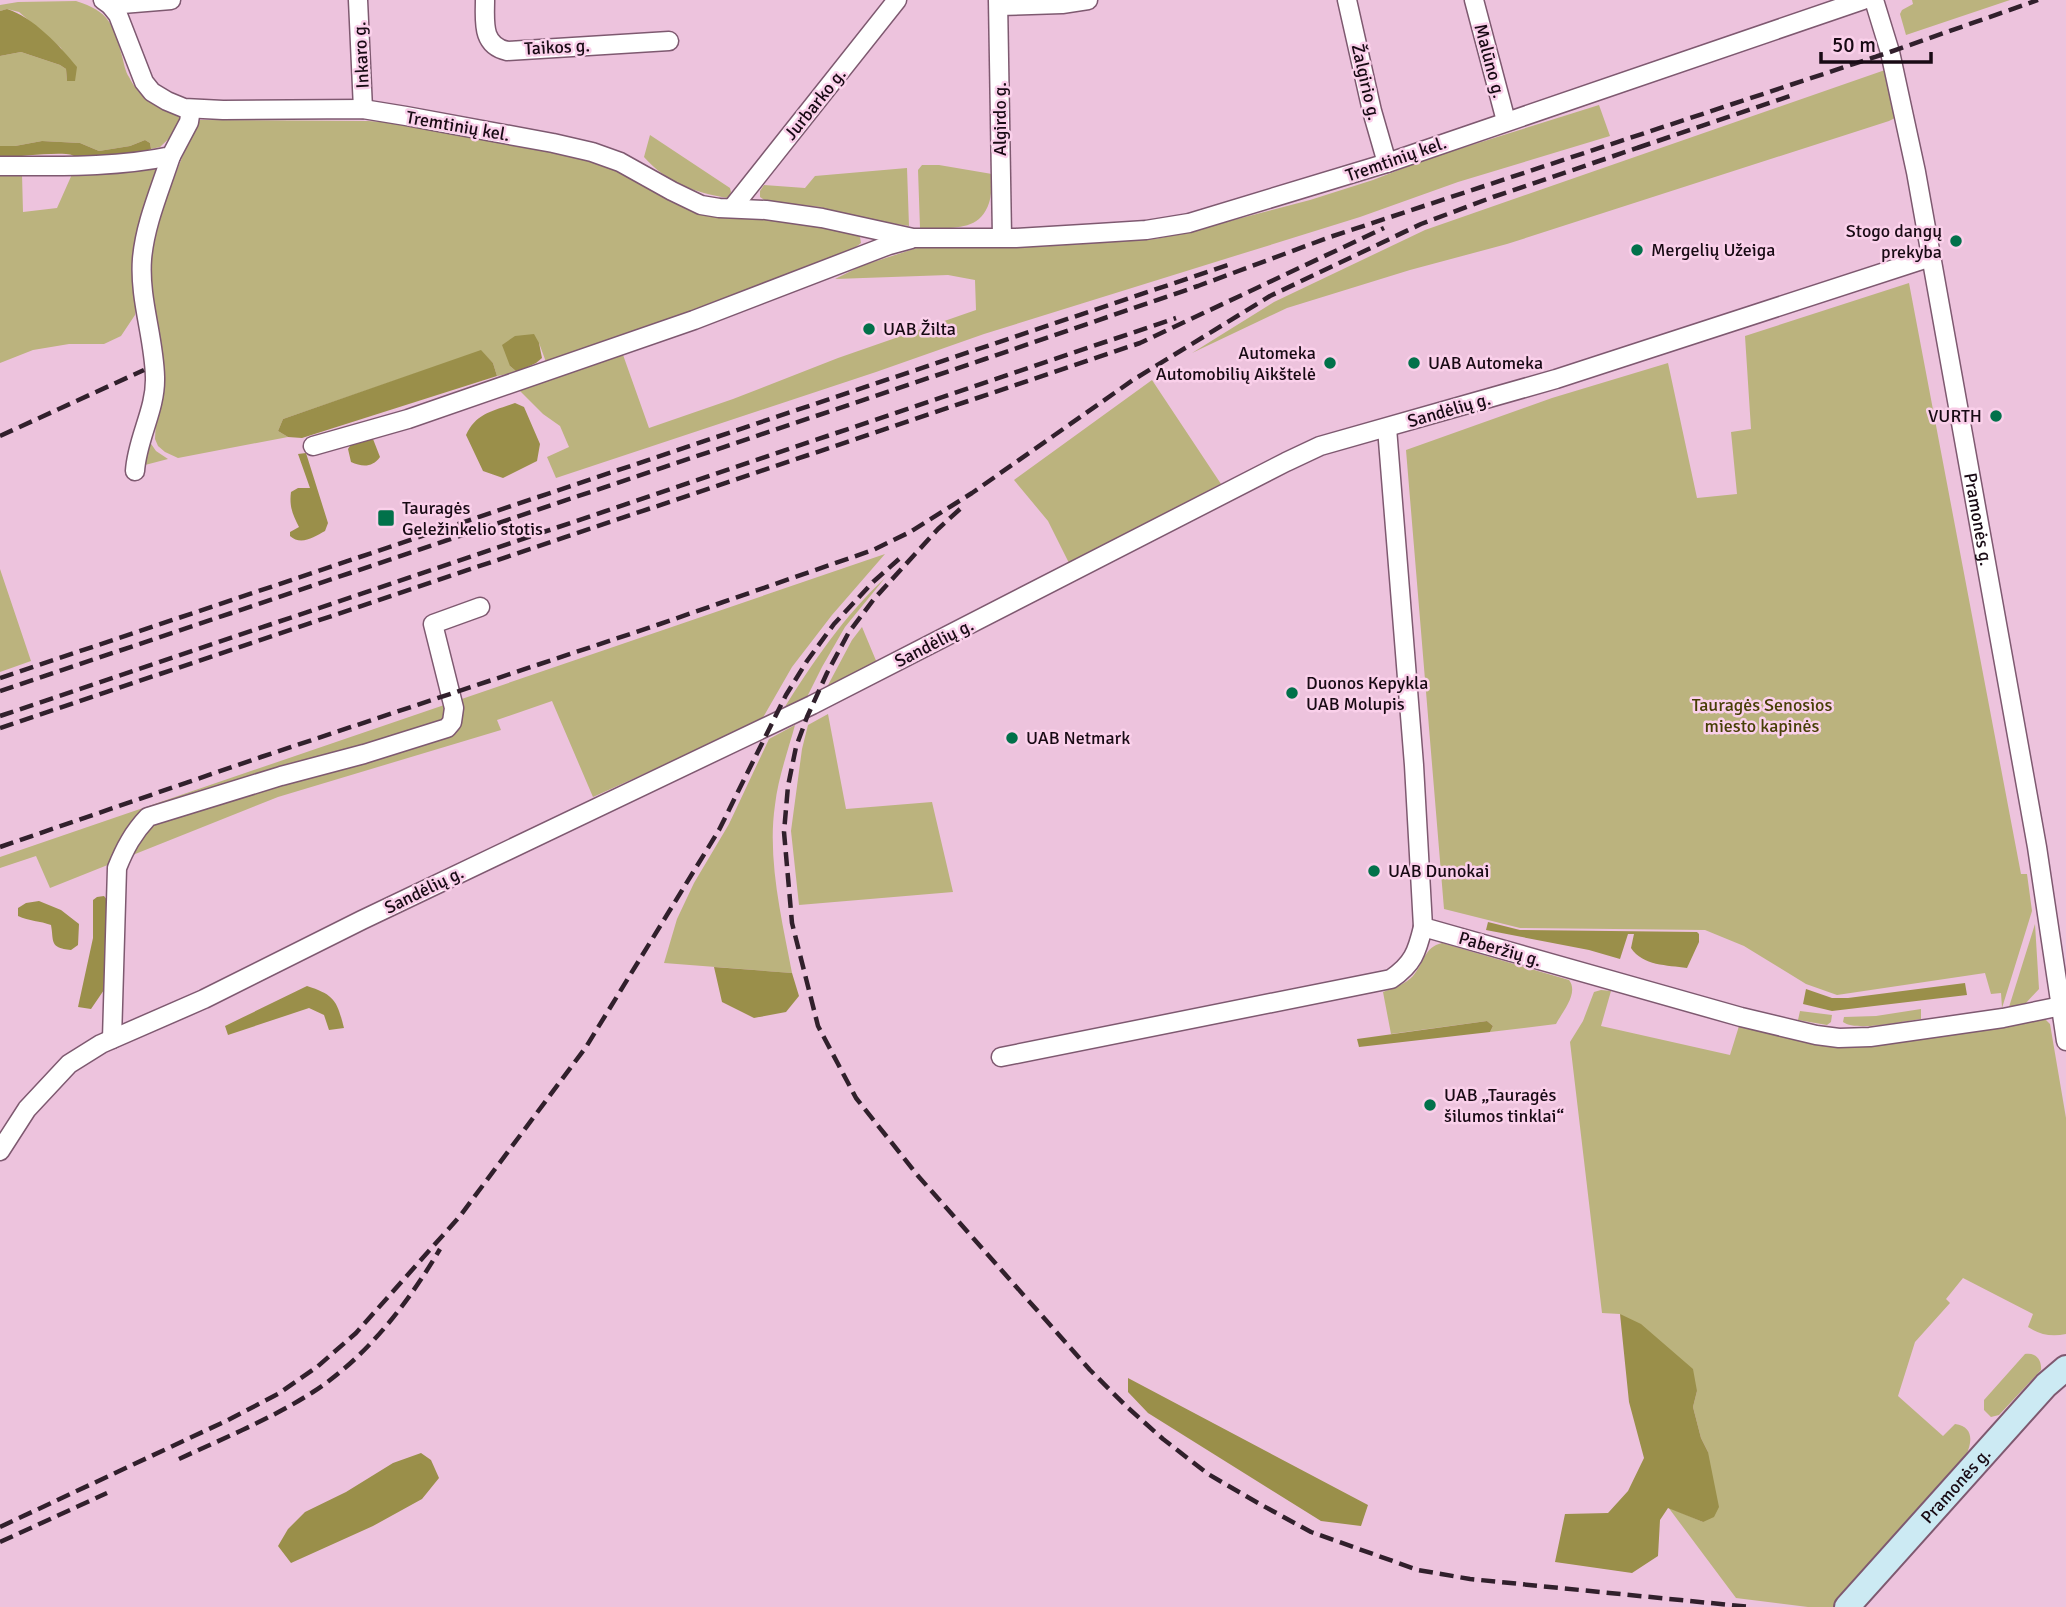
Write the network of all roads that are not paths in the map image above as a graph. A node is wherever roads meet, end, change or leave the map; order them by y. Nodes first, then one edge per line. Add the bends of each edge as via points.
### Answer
1 (171, 0) edge
2 (358, 0) edge
3 (485, 0) edge
4 (897, 0) edge
5 (1088, 0) edge
6 (1347, 0) edge
7 (1474, 0) edge
8 (1863, 0) edge
9 (1874, 0) edge
10 (106, 2) edge
11 (998, 3) edge
12 (1822, 7) edge
13 (669, 41) dead end
14 (191, 109) junction
15 (363, 109) junction
16 (1506, 121) junction
17 (171, 156) junction
18 (1387, 163) junction
19 (0, 166) edge
20 (732, 208) junction
21 (860, 226) junction
22 (1002, 237) junction
23 (914, 238) junction
24 (863, 256) junction
25 (1931, 257) junction
26 (1387, 428) junction
27 (313, 446) dead end
28 (135, 471) dead end
29 (480, 607) dead end
30 (1423, 927) junction
31 (2063, 1005) edge
32 (112, 1039) junction
33 (2066, 1041) edge
34 (1001, 1057) dead end
35 (0, 1150) edge
36 (2066, 1368) edge
37 (1847, 1607) edge

1 - 10 street
2 - 15 street, Inkaro g.
3 - 13 street, Taikos g. via 486,32 497,48 507,51
4 - 20 street, Jurbarko g.
5 - 11 street
6 - 18 street, Žalgirio g.
7 - 16 street, Malūno g.
8 - 12 street, Tremtinių kel.
9 - 25 street, Pramonės g. via 1905,118
10 - 14 street, Tremtinių kel. via 122,24 144,82 167,101
11 - 22 street, Algirdo g.
12 - 16 street, Tremtinių kel.
14 - 15 street, Tremtinių kel.
14 - 17 street
15 - 20 street, Tremtinių kel. via 592,152 701,205
16 - 18 street, Tremtinių kel.
17 - 19 street via 97,166
17 - 28 street via 146,231 142,258 155,377
18 - 22 street, Tremtinių kel. via 1189,223 1146,230
20 - 21 street, Tremtinių kel.
21 - 23 street, Tremtinių kel.
21 - 24 street via 871,241
22 - 23 street, Tremtinių kel.
23 - 24 street, Tremtinių kel.
24 - 27 street, Tremtinių kel. via 408,419
25 - 26 street, Sandėlių g. via 1556,379
25 - 31 street, Pramonės g.
26 - 30 street
26 - 32 street, Sandėlių g. via 1320,446 1258,475 812,705 204,999
29 - 32 street via 433,624 454,708 447,728 148,817 134,831 117,869
30 - 31 street, Paberžių g. via 1728,1013 1839,1038 2003,1018
30 - 34 street via 1417,952 1391,979
31 - 33 street, Pramonės g.
32 - 35 street, Sandėlių g. via 69,1065 27,1109
36 - 37 main road, Pramonės g.

